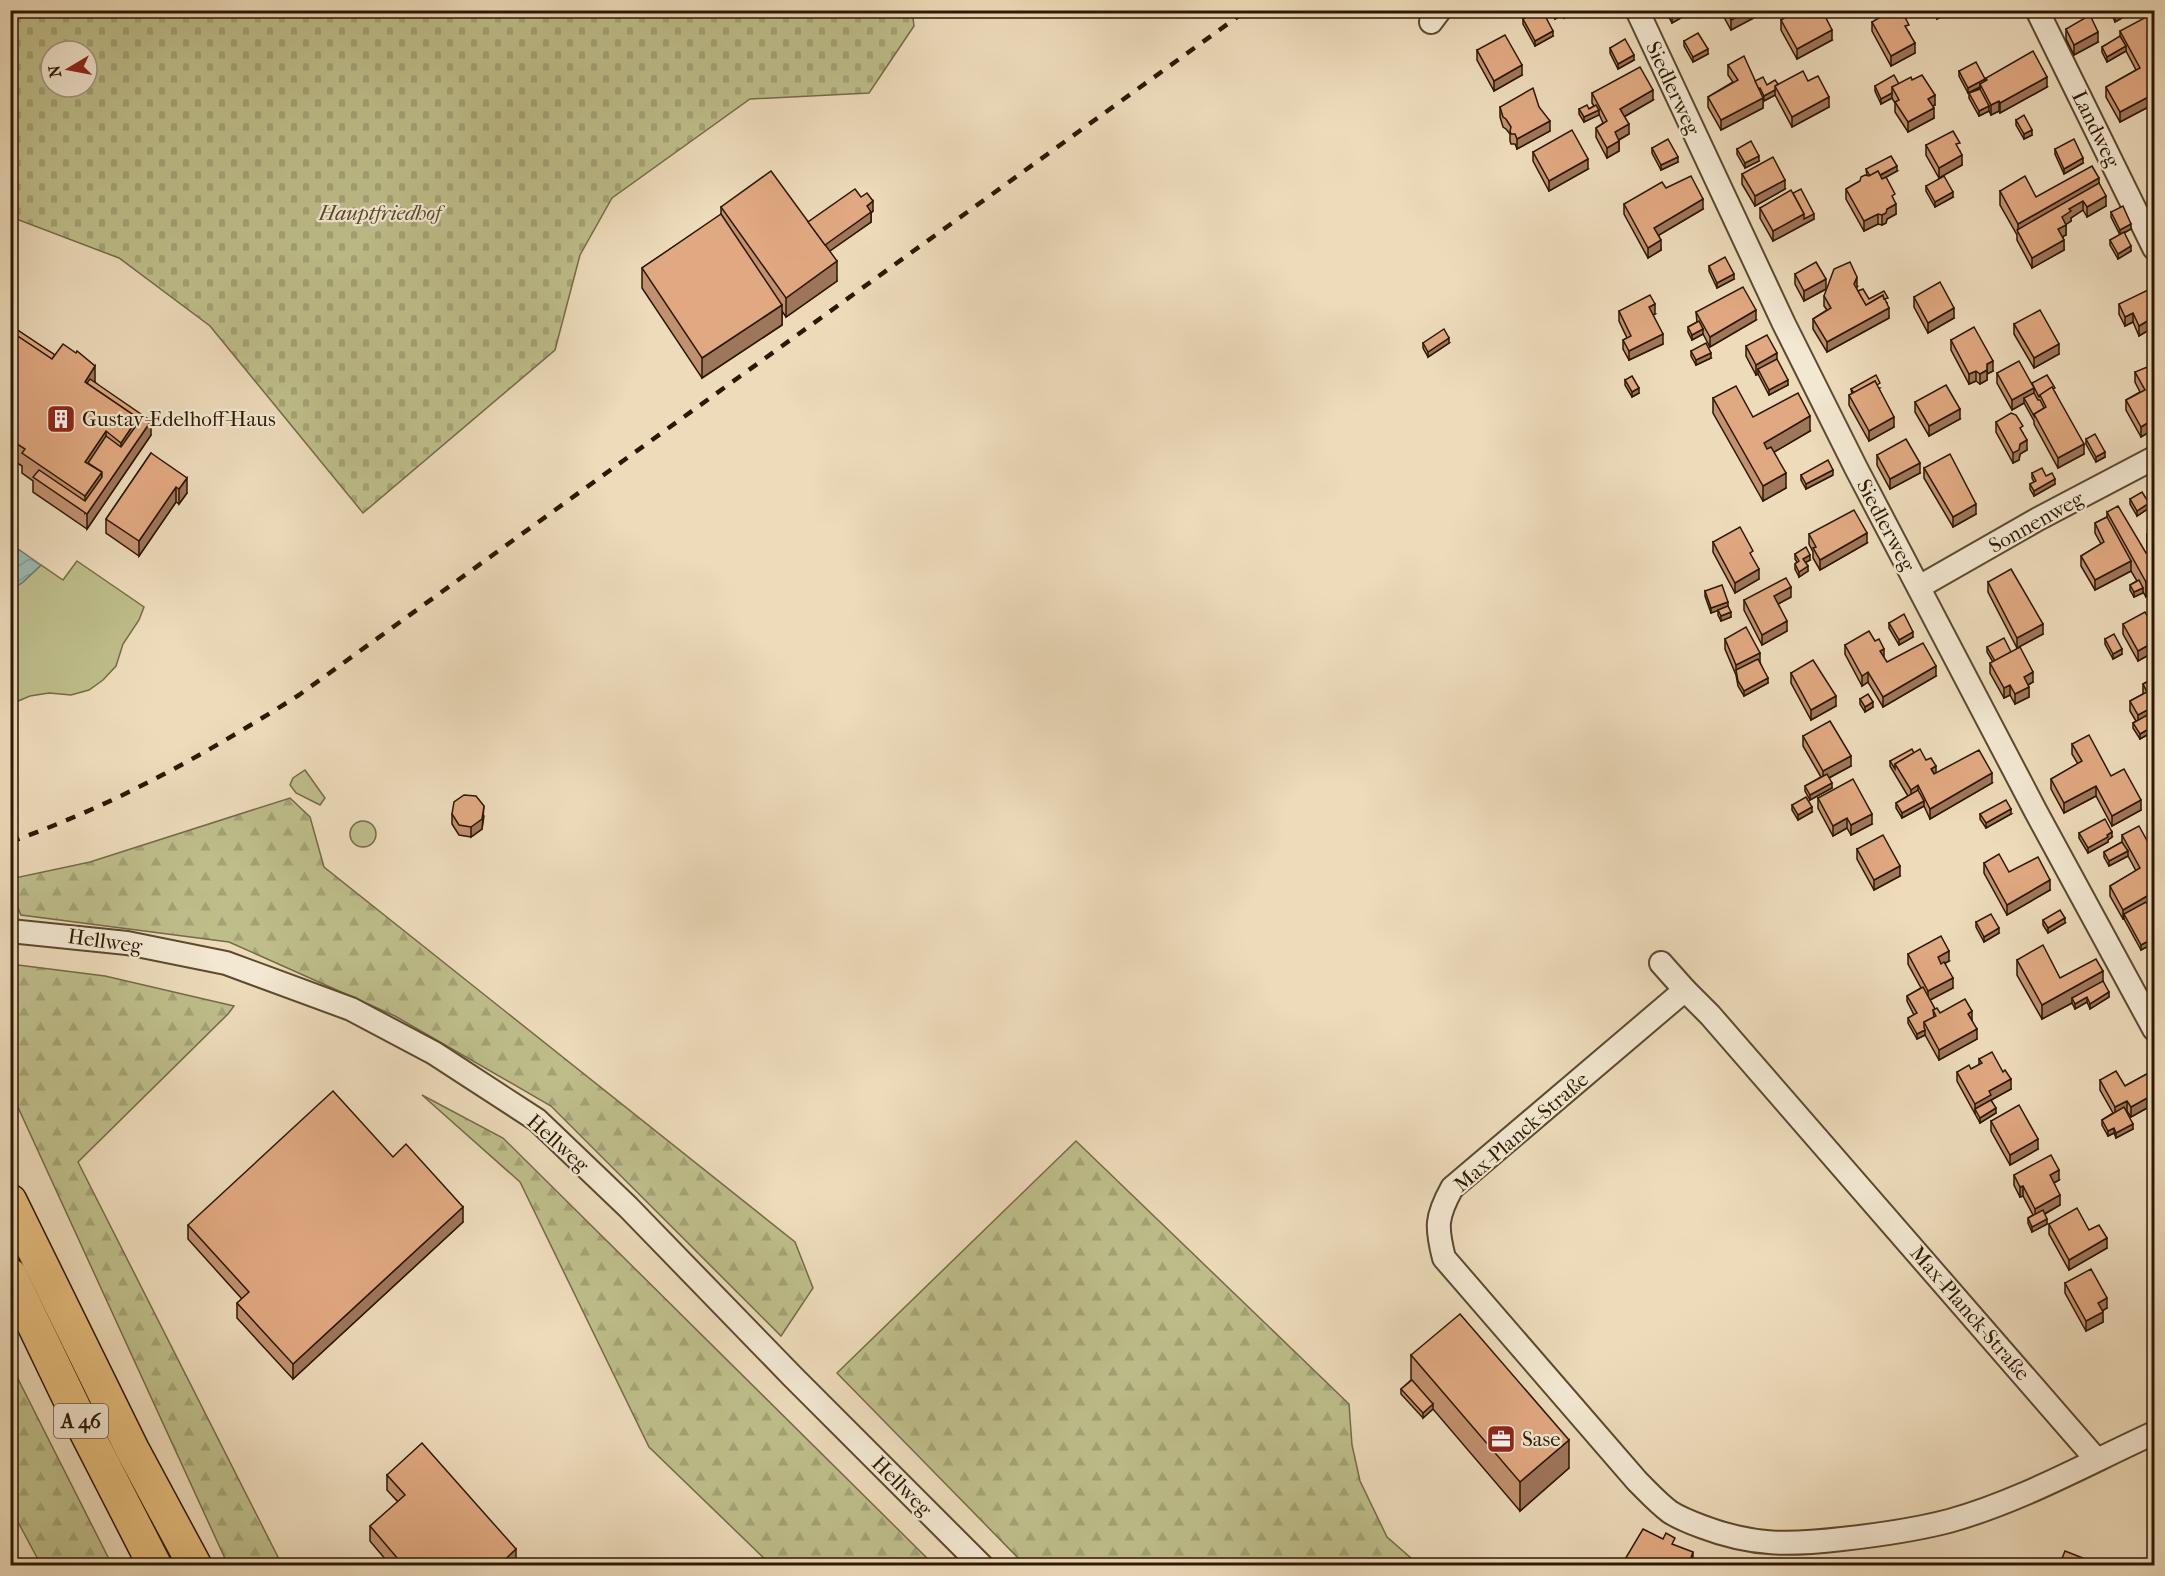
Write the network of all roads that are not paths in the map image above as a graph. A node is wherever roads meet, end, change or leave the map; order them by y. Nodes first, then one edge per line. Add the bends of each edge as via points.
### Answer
1 (1637, 10) edge
2 (2037, 10) edge
3 (2154, 248) edge
4 (2154, 458) edge
5 (1919, 588) junction
6 (10, 931) edge
7 (1661, 963) dead end
8 (1685, 990) junction
9 (2154, 1029) edge
10 (10, 1201) edge
11 (10, 1275) edge
12 (2154, 1433) edge
13 (2096, 1459) junction
14 (155, 1566) edge
15 (195, 1566) edge
16 (982, 1566) edge

1 - 5 street, Siedlerweg via 1784,324
2 - 3 street, Landweg
4 - 5 street, Sonnenweg
5 - 9 street, Siedlerweg
6 - 16 street, Hellweg via 127,943 226,963 351,1009 434,1053 537,1120
7 - 8 street
8 - 13 street, Max-Planck-Straße
8 - 13 street, Max-Planck-Straße via 1452,1188 1442,1206 1437,1232 1444,1258 1637,1481 1670,1512 1720,1533 1775,1544 1811,1543 1899,1533 1950,1520 1994,1506
10 - 15 highway, A 46 via 132,1449
11 - 14 highway, A 46
12 - 13 street, Max-Planck-Straße

